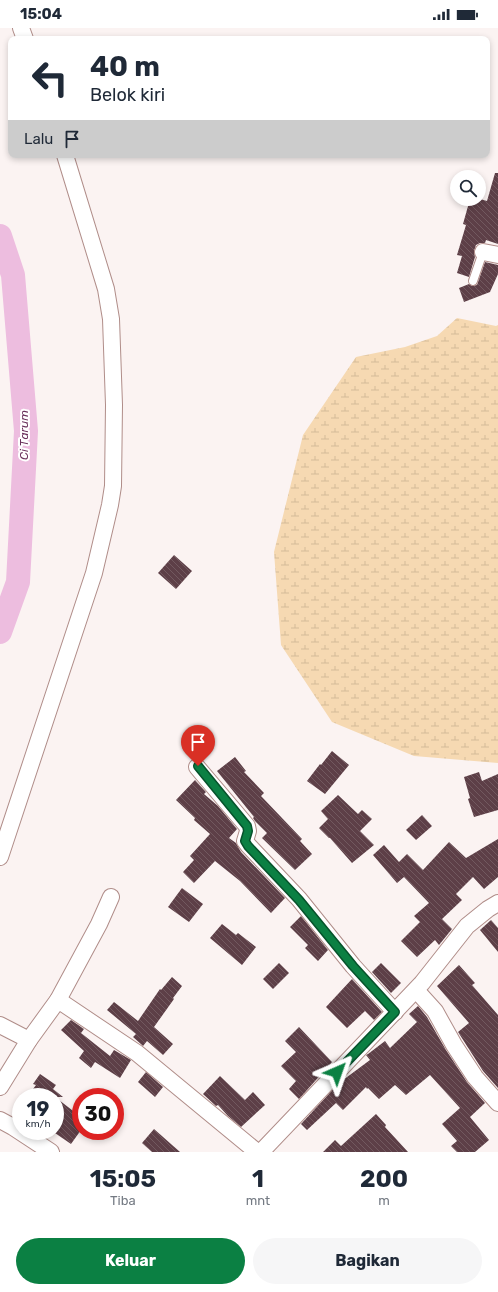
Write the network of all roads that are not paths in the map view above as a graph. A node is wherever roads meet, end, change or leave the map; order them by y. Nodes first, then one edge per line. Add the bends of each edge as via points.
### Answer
1 (66, 158) edge
2 (490, 254) edge
3 (473, 281) dead end
4 (198, 766) dead end
5 (0, 858) edge
6 (111, 897) dead end
7 (498, 904) edge
8 (416, 990) junction
9 (58, 1000) junction
10 (395, 1012) junction
11 (0, 1025) edge
12 (29, 1040) junction
13 (0, 1087) edge
14 (498, 1103) edge
15 (0, 1120) edge
16 (51, 1152) edge
17 (257, 1152) edge
18 (261, 1152) edge

1 - 5 street via 106,289 111,319 113,486 94,573
2 - 3 lane
4 - 10 street via 247,826 245,841 248,846 295,895 353,966
6 - 9 street
7 - 8 street via 467,926
8 - 10 street
8 - 14 street via 435,1011 475,1077
9 - 12 street
9 - 17 street via 137,1053
10 - 18 street
11 - 12 street
12 - 13 street
15 - 16 street

